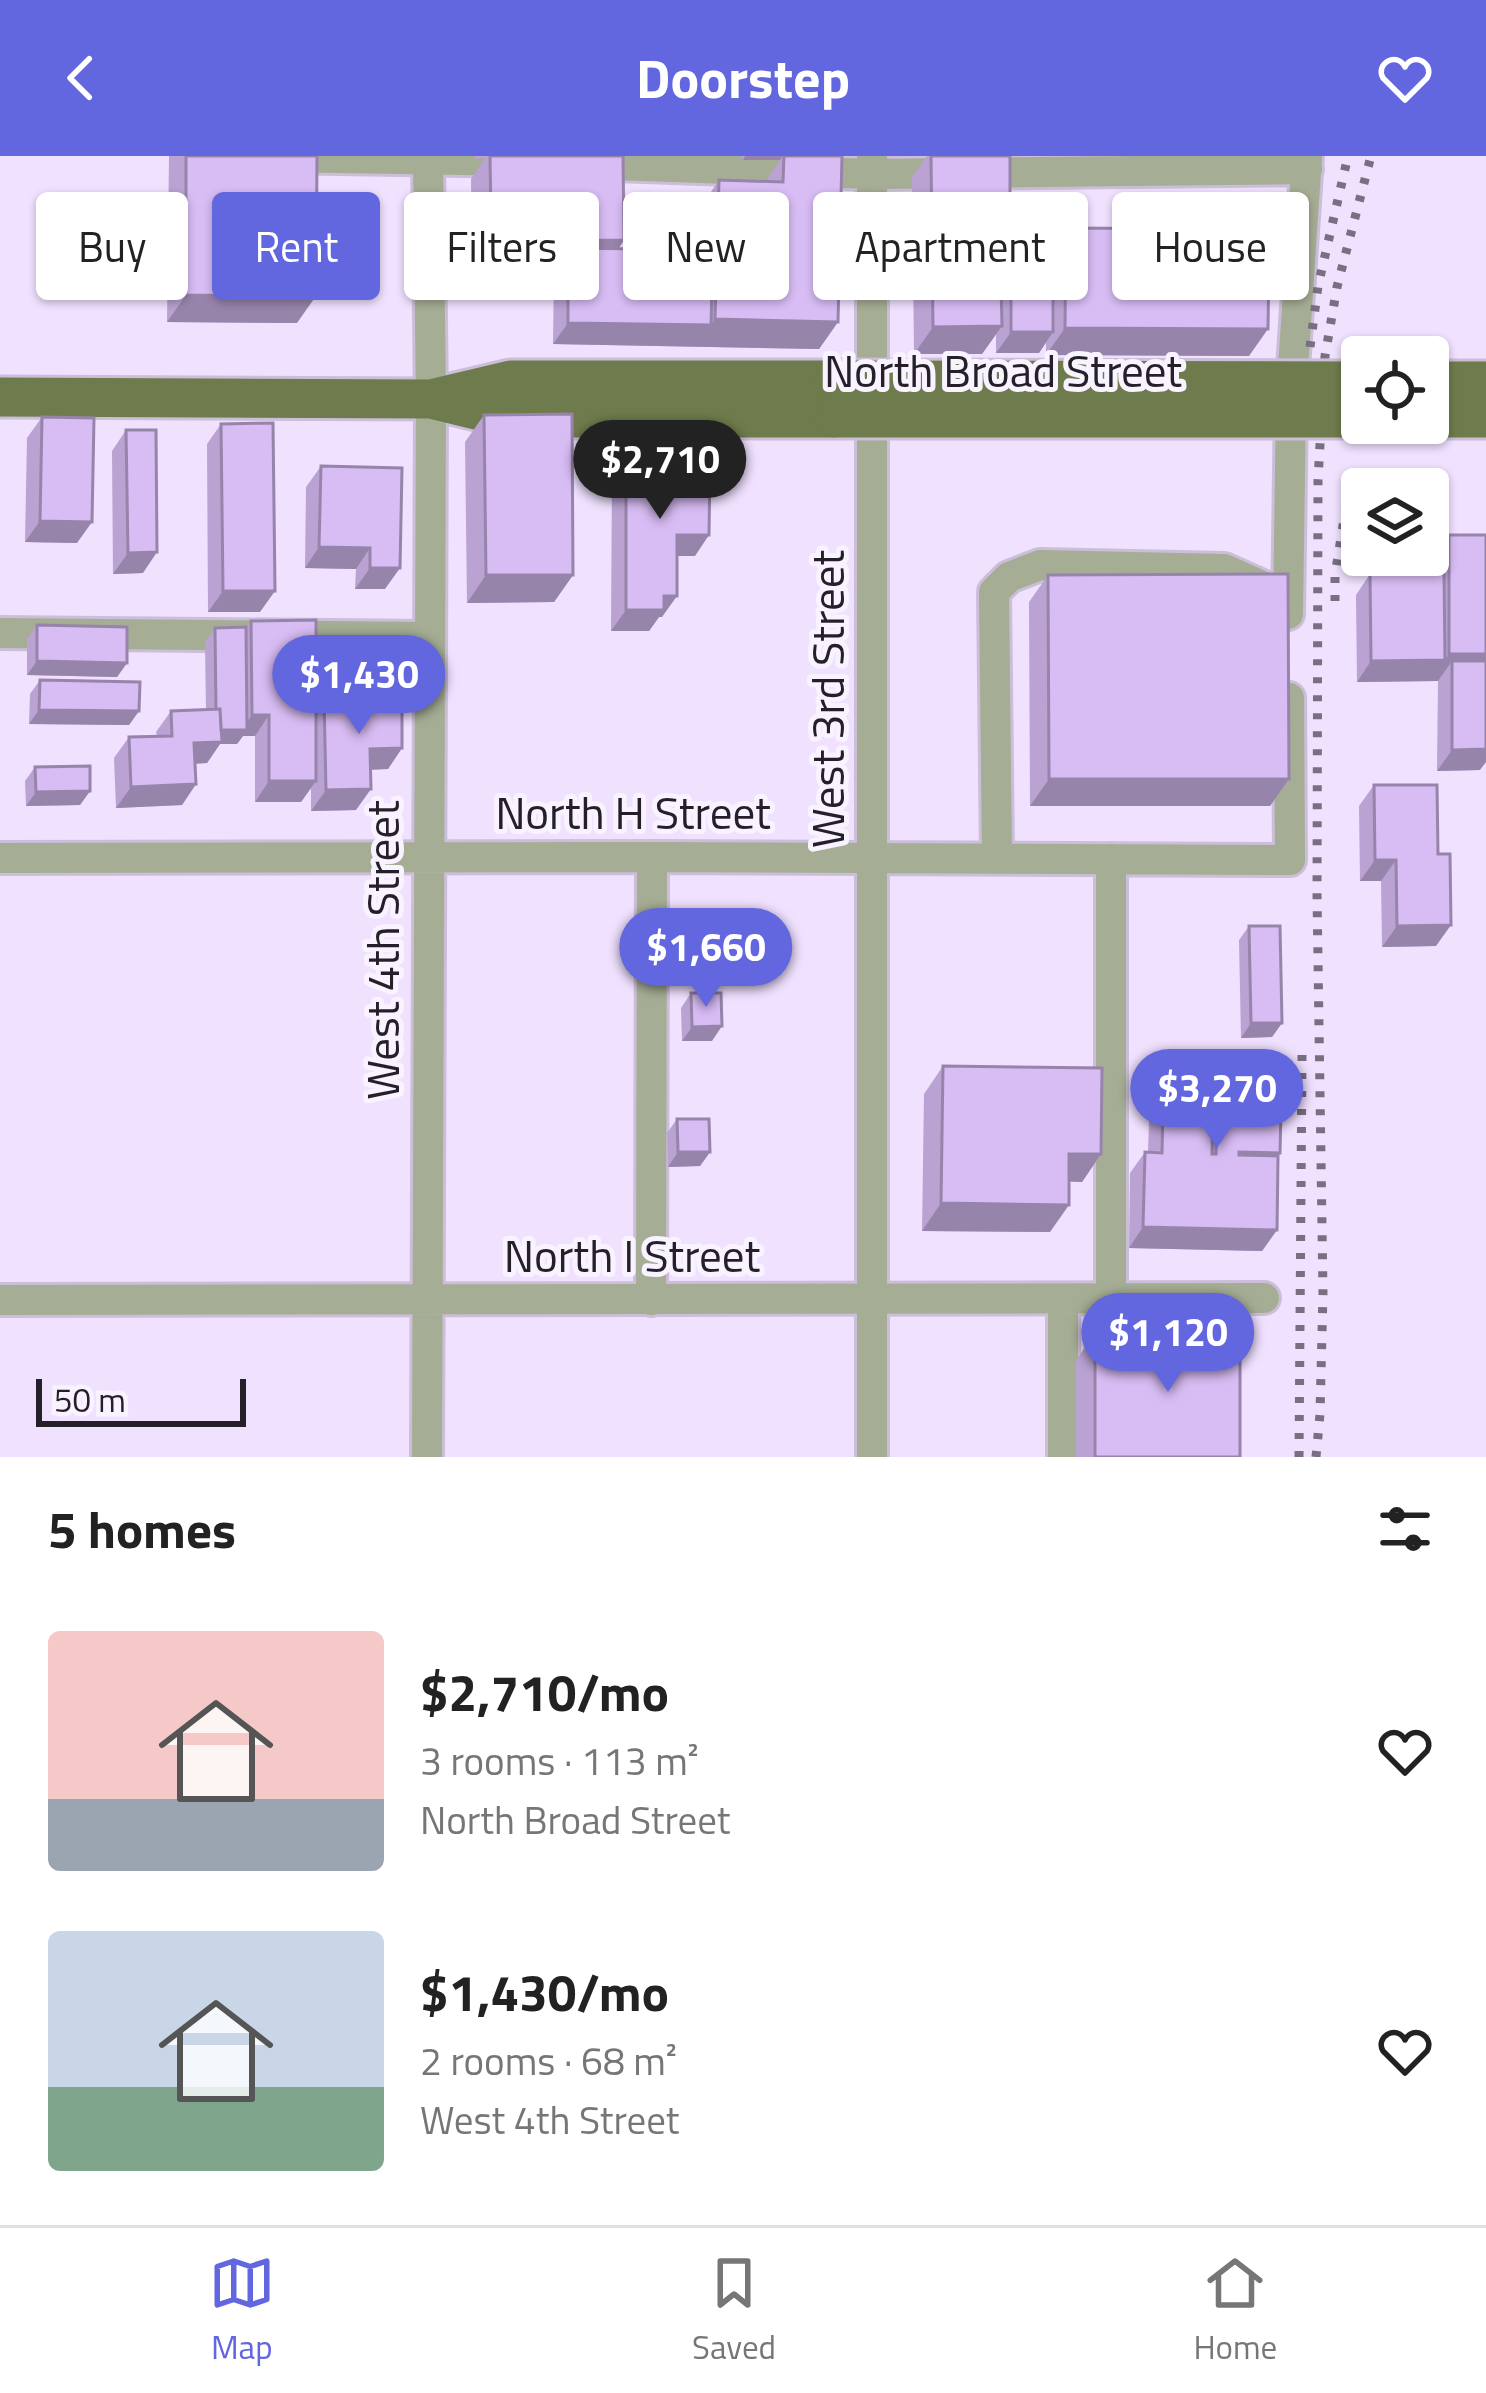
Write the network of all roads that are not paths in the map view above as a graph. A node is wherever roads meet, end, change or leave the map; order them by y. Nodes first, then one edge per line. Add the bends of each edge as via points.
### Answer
1 (242, 157) edge
2 (428, 157) edge
3 (1307, 162) edge
4 (872, 165) edge
5 (1449, 380) edge
6 (1486, 380) edge
7 (1341, 381) edge
8 (0, 397) edge
9 (1291, 398) junction
10 (430, 399) junction
11 (835, 399) junction
12 (871, 400) junction
13 (1341, 417) edge
14 (1449, 418) edge
15 (1486, 418) edge
16 (1288, 589) junction
17 (0, 634) edge
18 (1288, 634) edge
19 (429, 637) junction
20 (1288, 680) edge
21 (428, 857) junction
22 (652, 857) junction
23 (872, 857) junction
24 (0, 858) edge
25 (997, 858) junction
26 (1111, 859) junction
27 (1264, 1298) dead end
28 (1111, 1299) junction
29 (0, 1300) edge
30 (651, 1300) junction
31 (872, 1300) junction
32 (1063, 1300) junction
33 (426, 1301) junction
34 (427, 1457) edge
35 (872, 1457) edge
36 (1063, 1457) edge

1 - 2 street
2 - 4 street
2 - 10 street, West 4th Street
3 - 4 street
3 - 9 street
4 - 12 street, West 3rd Street
5 - 6 main road
7 - 11 main road, North Broad Street, bridge
8 - 10 main road, North Broad Street
9 - 12 street
9 - 16 street
10 - 11 main road, North Broad Street via 512,380
10 - 19 street, West 4th Street
11 - 13 main road, North Broad Street, bridge
12 - 23 street, West 3rd Street
14 - 15 main road
16 - 18 street
16 - 25 street via 1276,592 1223,569 1040,565 1009,578 994,592
17 - 19 street
19 - 21 street, West 4th Street
20 - 26 street, North H Street via 1290,860
21 - 22 street, North H Street
21 - 24 street, North H Street
21 - 33 street, West 4th Street
22 - 23 street, North H Street
22 - 30 street
23 - 25 street, North H Street
23 - 31 street, West 3rd Street
25 - 26 street, North H Street
26 - 28 street
27 - 28 street, North I Street
28 - 32 street, North I Street
29 - 33 street, North I Street
30 - 31 street, North I Street
30 - 33 street, North I Street
31 - 32 street, North I Street
31 - 35 street, West 3rd Street
32 - 36 street
33 - 34 street, West 4th Street

